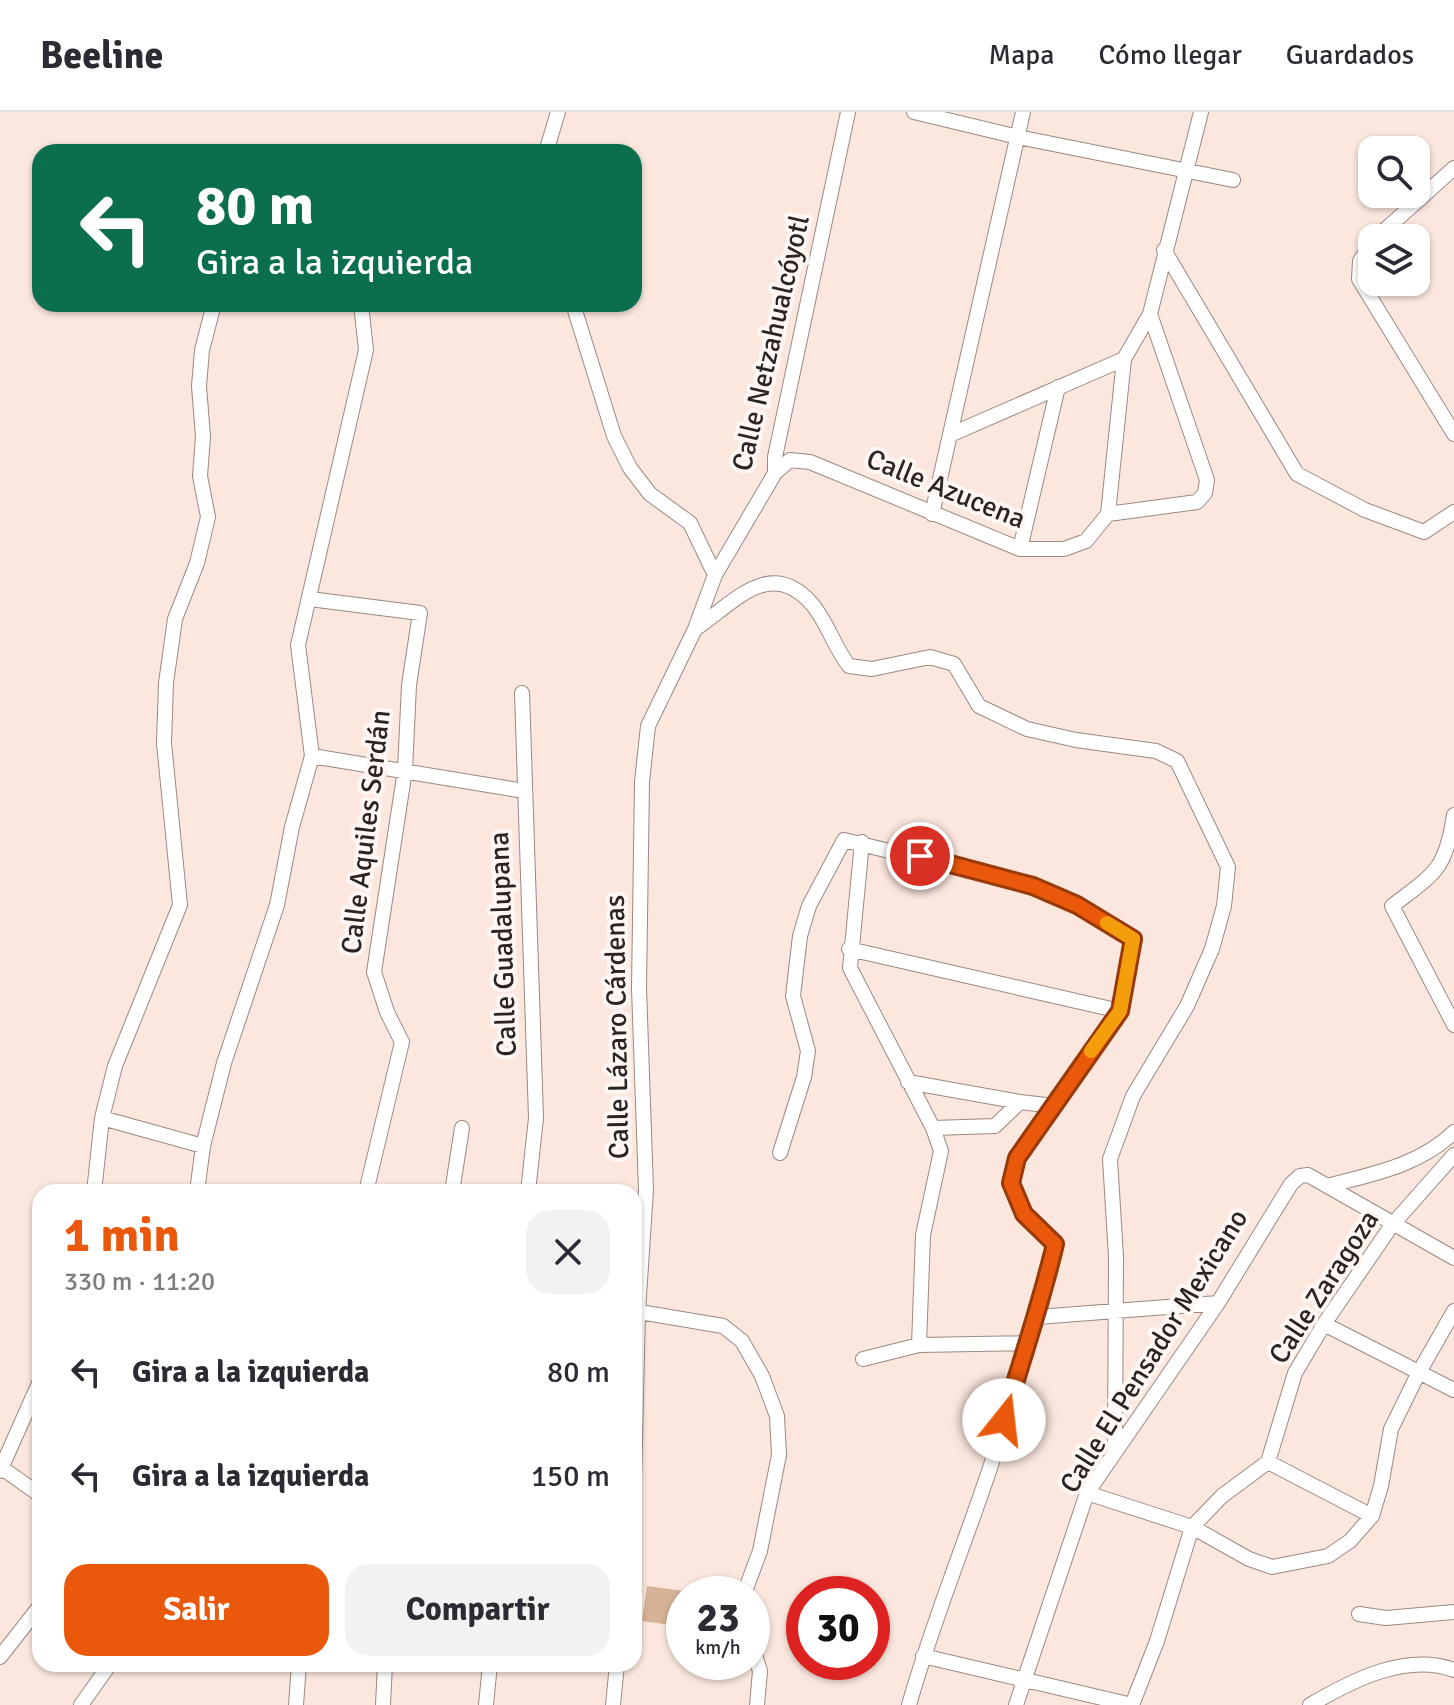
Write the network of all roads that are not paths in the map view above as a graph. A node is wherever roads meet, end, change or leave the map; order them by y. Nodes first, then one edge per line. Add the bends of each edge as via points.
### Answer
1 (558, 112) edge
2 (848, 112) edge
3 (914, 112) edge
4 (1023, 112) edge
5 (1201, 112) edge
6 (1018, 137) junction
7 (547, 144) edge
8 (1454, 168) edge
9 (1188, 169) junction
10 (1233, 180) dead end
11 (1392, 224) edge
12 (1164, 250) junction
13 (1369, 296) edge
14 (212, 312) edge
15 (362, 312) edge
16 (575, 312) edge
17 (1150, 314) junction
18 (1124, 359) junction
19 (1058, 387) junction
20 (952, 434) junction
21 (1454, 434) edge
22 (775, 473) junction
23 (1454, 512) edge
24 (932, 514) junction
25 (1108, 514) junction
26 (1020, 549) junction
27 (715, 575) junction
28 (310, 599) junction
29 (695, 629) junction
30 (522, 693) dead end
31 (312, 756) junction
32 (405, 770) junction
33 (524, 791) junction
34 (1454, 815) edge
35 (862, 842) junction
36 (849, 949) junction
37 (1120, 1011) junction
38 (1454, 1025) edge
39 (908, 1082) junction
40 (1020, 1102) junction
41 (1054, 1106) junction
42 (102, 1118) junction
43 (462, 1128) dead end
44 (933, 1128) junction
45 (1454, 1132) edge
46 (203, 1146) junction
47 (780, 1153) dead end
48 (1454, 1155) edge
49 (95, 1184) edge
50 (198, 1184) edge
51 (368, 1184) edge
52 (453, 1184) edge
53 (529, 1184) edge
54 (1327, 1186) junction
55 (1392, 1225) junction
56 (642, 1238) edge
57 (1454, 1258) edge
58 (1218, 1303) junction
59 (1454, 1311) edge
60 (642, 1312) edge
61 (1115, 1312) junction
62 (1038, 1317) junction
63 (1324, 1324) junction
64 (1026, 1343) junction
65 (919, 1345) junction
66 (863, 1359) dead end
67 (1418, 1374) junction
68 (1454, 1390) edge
69 (32, 1399) edge
70 (1115, 1449) junction
71 (1268, 1462) junction
72 (1, 1470) edge
73 (32, 1490) edge
74 (1087, 1493) junction
75 (1372, 1516) junction
76 (1192, 1527) junction
77 (751, 1576) edge
78 (1454, 1612) edge
79 (1359, 1614) dead end
80 (32, 1616) edge
81 (923, 1656) junction
82 (0, 1657) edge
83 (1454, 1670) edge
84 (104, 1672) edge
85 (298, 1672) edge
86 (385, 1672) edge
87 (489, 1672) edge
88 (616, 1672) edge
89 (1025, 1678) junction
90 (759, 1680) edge
91 (81, 1705) edge
92 (296, 1705) edge
93 (383, 1705) edge
94 (486, 1705) edge
95 (613, 1705) edge
96 (757, 1705) edge
97 (909, 1705) edge
98 (1016, 1705) edge
99 (1132, 1705) edge
100 (1310, 1705) edge

1 - 7 street
2 - 22 street, Calle Netzahualcóyotl
3 - 6 street
4 - 6 street
5 - 9 street
6 - 9 street
6 - 20 street
8 - 11 street
9 - 10 street
9 - 12 street
12 - 17 street
12 - 23 street via 1297,474 1365,510 1424,532
13 - 21 street
14 - 42 street via 199,386 200,476 208,517 175,619 166,683 164,743 180,905 115,1066
15 - 28 street via 366,350
16 - 27 street via 614,436 630,468 650,494 690,523
17 - 18 street
17 - 25 street via 1207,480 1205,493 1197,502
18 - 19 street
18 - 25 street
19 - 20 street
19 - 26 street
20 - 24 street
22 - 24 street, Calle Azucena via 790,460 810,462
22 - 27 street, Calle Netzahualcóyotl
24 - 26 street, Calle Azucena
25 - 26 street, Calle Azucena via 1086,541 1064,549
27 - 29 street, Calle Netzahualcóyotl
28 - 31 street via 298,645
28 - 32 street, Calle Aquiles Serdán via 420,613 409,685
29 - 56 street, Calle Lázaro Cárdenas via 648,726 642,782
29 - 61 street via 753,587 783,583 811,603 849,666 872,669 930,657 954,664 979,706 1003,718 1063,737 1156,751 1177,761 1185,773 1228,867 1224,906 1212,949 1133,1096 1110,1159
30 - 33 street, Calle Guadalupana
31 - 32 street
31 - 46 street via 277,905 224,1063
32 - 33 street
32 - 51 street, Calle Aquiles Serdán via 374,972 402,1042
33 - 53 street, Calle Guadalupana via 536,1118
34 - 38 street via 1449,846 1437,871 1392,906
35 - 36 street
35 - 37 street via 1033,886 1133,939
35 - 47 street via 844,840 809,906 800,936 793,996 808,1051
36 - 37 street
36 - 39 street via 850,968
37 - 41 street
39 - 40 street
39 - 44 street
40 - 41 street
40 - 44 street via 995,1126
41 - 62 street via 1017,1158 1011,1183 1024,1214 1055,1244
42 - 46 street
42 - 49 street
43 - 52 street
44 - 65 street via 941,1151 923,1235
45 - 54 street via 1425,1155
46 - 50 street
48 - 55 street, Calle Zaragoza
54 - 55 street
54 - 58 street, Calle El Pensador Mexicano via 1308,1175 1291,1184
55 - 57 street
55 - 63 street, Calle Zaragoza
58 - 61 street
58 - 70 street, Calle El Pensador Mexicano
59 - 67 street
60 - 77 street via 723,1326 742,1341 762,1376 777,1416 779,1455
61 - 62 street
61 - 70 street
62 - 64 street
63 - 67 street
63 - 71 street, Calle Zaragoza via 1295,1373
64 - 65 street
64 - 81 street via 989,1472
65 - 66 street
67 - 68 street
67 - 75 street via 1391,1429
69 - 72 street
70 - 74 street, Calle El Pensador Mexicano
71 - 75 street
71 - 76 street via 1222,1496
72 - 73 street
74 - 76 street
74 - 89 street, Calle El Pensador Mexicano
75 - 76 street via 1328,1556 1272,1567
76 - 99 street
78 - 79 street via 1386,1618
80 - 82 street
81 - 89 street
81 - 97 street
83 - 100 street via 1409,1665 1353,1680
84 - 91 street
85 - 92 street
86 - 93 street
87 - 94 street
88 - 95 street
89 - 98 street, Calle El Pensador Mexicano
89 - 99 street
90 - 96 street

